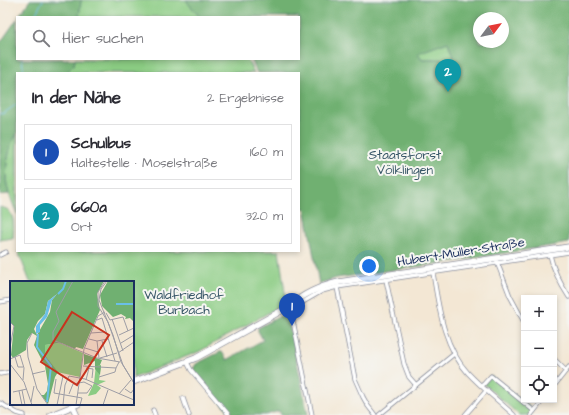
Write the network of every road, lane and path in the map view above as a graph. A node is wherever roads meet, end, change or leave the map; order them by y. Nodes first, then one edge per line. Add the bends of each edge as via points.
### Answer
1 (569, 247) edge
2 (6, 252) dead end
3 (569, 252) edge
4 (0, 255) edge
5 (550, 255) junction
6 (497, 262) junction
7 (433, 273) junction
8 (386, 280) junction
9 (337, 287) junction
10 (569, 297) edge
11 (10, 300) edge
12 (0, 302) edge
13 (290, 306) junction
14 (521, 316) edge
15 (454, 354) junction
16 (186, 362) junction
17 (557, 362) edge
18 (569, 367) edge
19 (566, 371) junction
20 (10, 372) edge
21 (0, 374) edge
22 (134, 382) edge
23 (557, 382) edge
24 (416, 385) junction
25 (482, 386) junction
26 (487, 390) junction
27 (183, 398) dead end
28 (0, 403) edge
29 (541, 403) edge
30 (74, 405) edge
31 (153, 410) dead end
32 (534, 411) junction
33 (24, 415) edge
34 (51, 415) edge
35 (77, 415) edge
36 (155, 415) edge
37 (189, 415) edge
38 (230, 415) edge
39 (312, 415) edge
40 (375, 415) edge
41 (379, 415) edge
42 (465, 415) edge
43 (514, 415) edge
44 (531, 415) edge

1 - 13 main road, Hubert-Müller-Straße via 334,283 315,290
2 - 4 street
3 - 5 street, Hubert-Müller-Straße
5 - 6 street, Hubert-Müller-Straße
5 - 10 street
6 - 7 street, Hubert-Müller-Straße
6 - 14 street
7 - 8 street, Hubert-Müller-Straße
7 - 15 street via 443,327
8 - 9 street, Hubert-Müller-Straße
8 - 24 street via 404,364
9 - 13 street, Hubert-Müller-Straße via 295,307
9 - 40 street via 355,379
11 - 12 street
13 - 16 main road, Hubert-Müller-Straße
13 - 39 street
15 - 24 street
15 - 25 street
16 - 22 main road, Hubert-Müller-Straße
16 - 38 street
17 - 19 street
18 - 19 street
19 - 23 street
20 - 21 street
24 - 41 street
25 - 26 street
25 - 32 street via 490,376
26 - 42 street
26 - 43 street
27 - 37 street
28 - 33 street
29 - 32 street
30 - 34 main road
30 - 35 street
31 - 36 street
32 - 44 street

